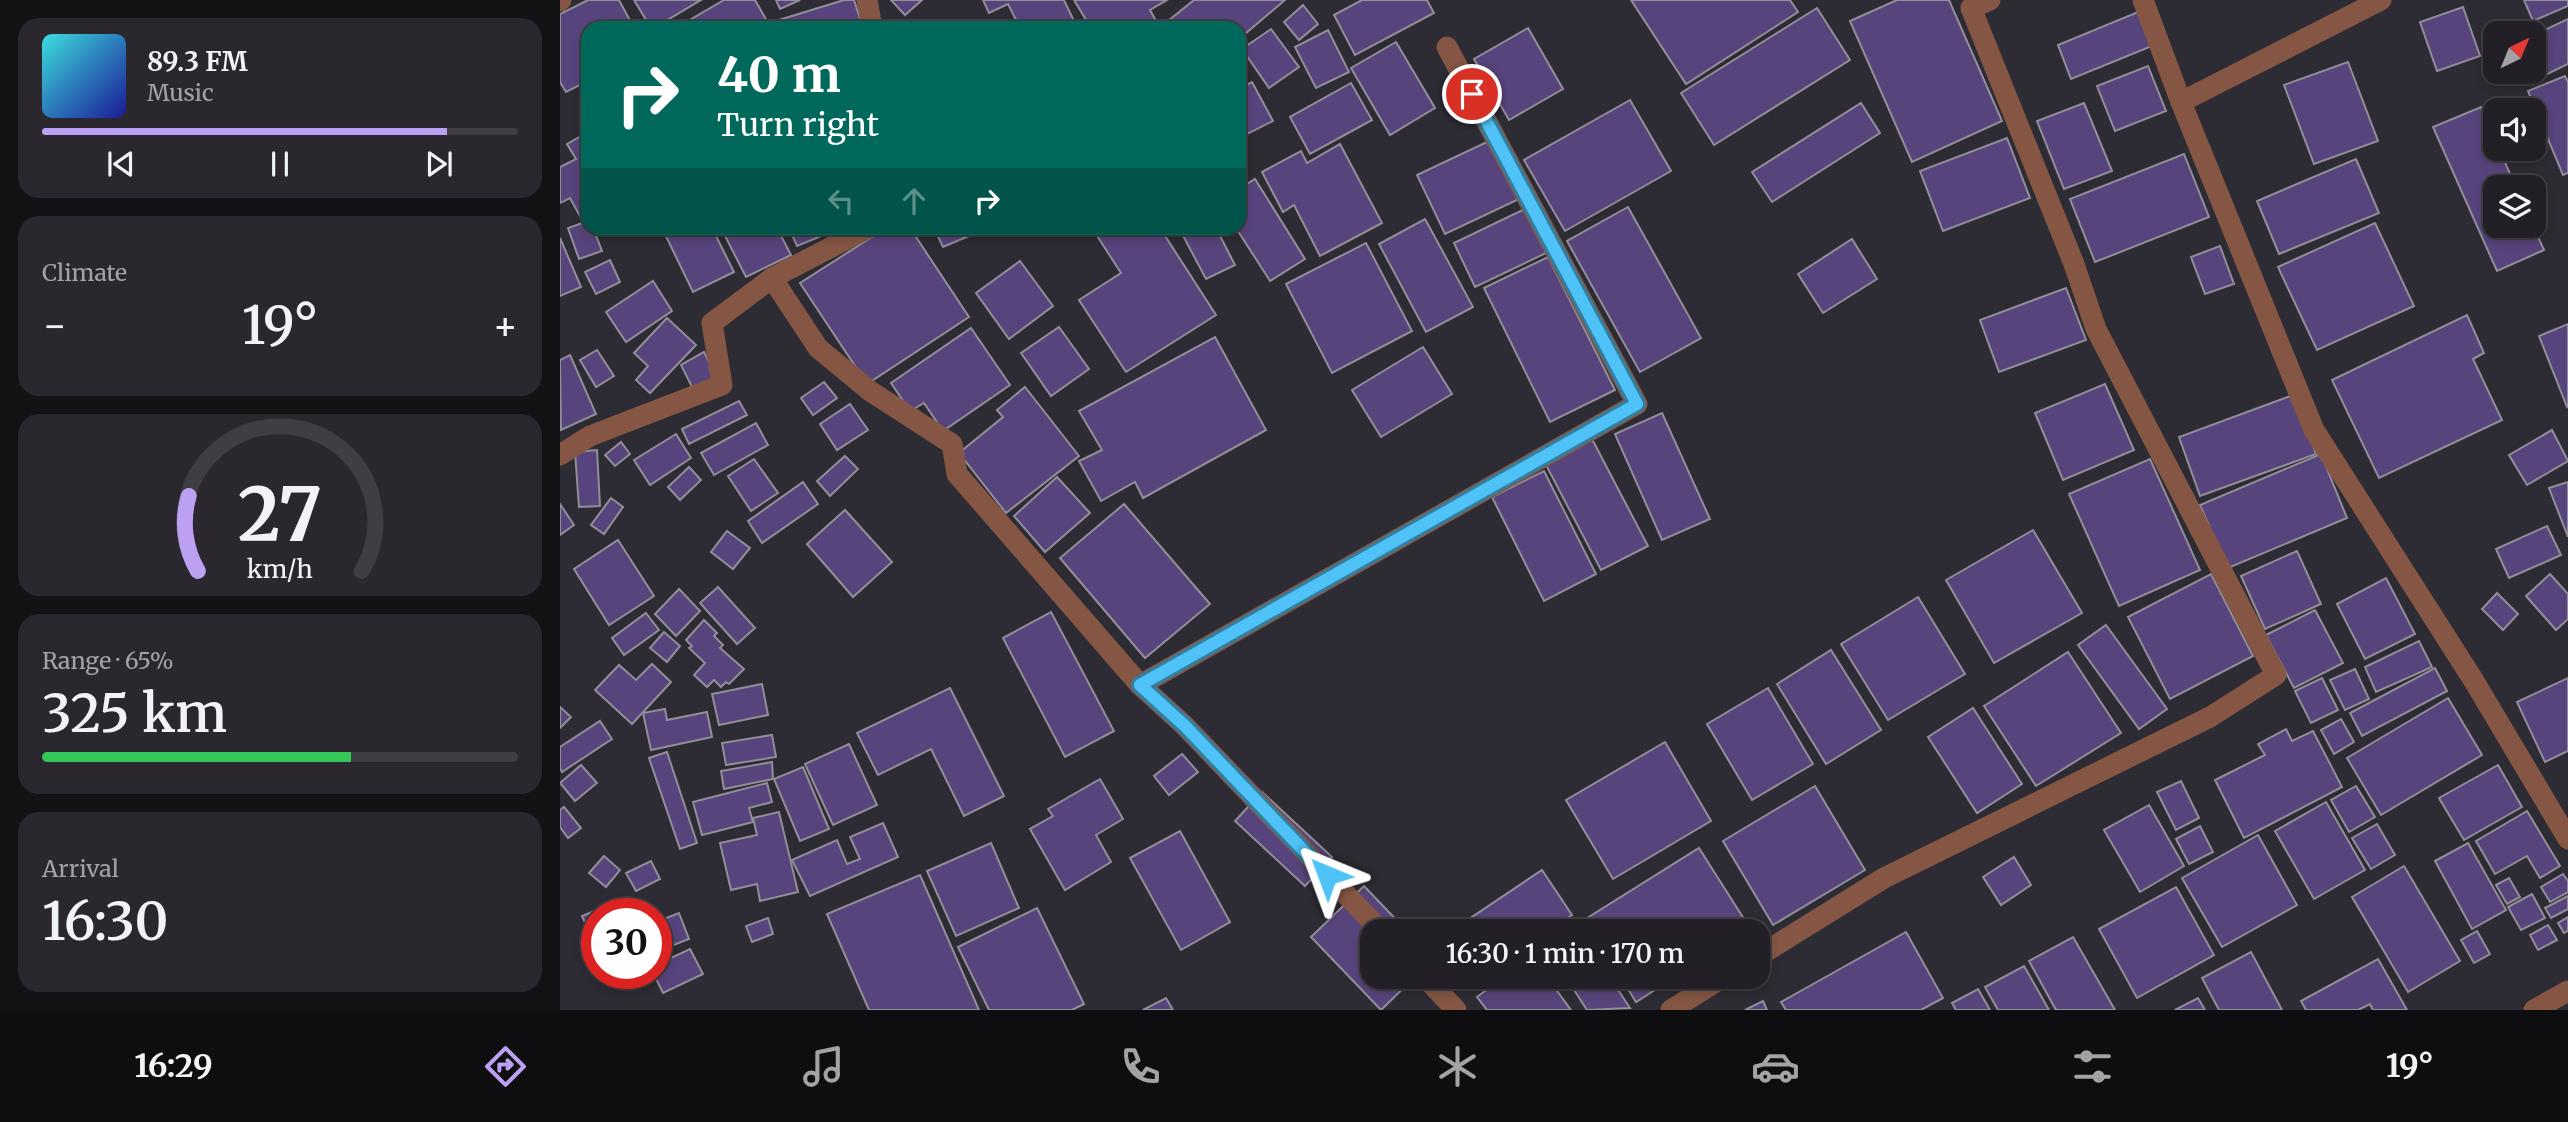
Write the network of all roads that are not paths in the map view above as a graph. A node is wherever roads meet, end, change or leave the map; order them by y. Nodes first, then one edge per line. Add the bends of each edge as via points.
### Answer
1 (867, 0) edge
2 (1990, 0) edge
3 (2143, 0) edge
4 (2381, 0) edge
5 (871, 21) edge
6 (1447, 47) dead end
7 (2181, 102) junction
8 (855, 235) edge
9 (772, 278) junction
10 (560, 455) edge
11 (1140, 685) junction
12 (2568, 839) edge
13 (1370, 919) edge
14 (1770, 949) edge
15 (1436, 989) edge
16 (1705, 989) edge
17 (2568, 991) edge
18 (1456, 1010) edge
19 (1671, 1010) edge
20 (2534, 1010) edge

1 - 5 street
2 - 14 street via 1971,8 2096,329 2276,675 2210,717 1884,878
3 - 7 street
4 - 7 street
6 - 11 street via 1637,404
7 - 12 street via 2314,430 2474,681
8 - 9 street
9 - 10 street via 712,323 722,385 590,436
9 - 11 street via 818,348 870,391 952,444 957,474
11 - 13 street
15 - 18 street
16 - 19 street
17 - 20 street

